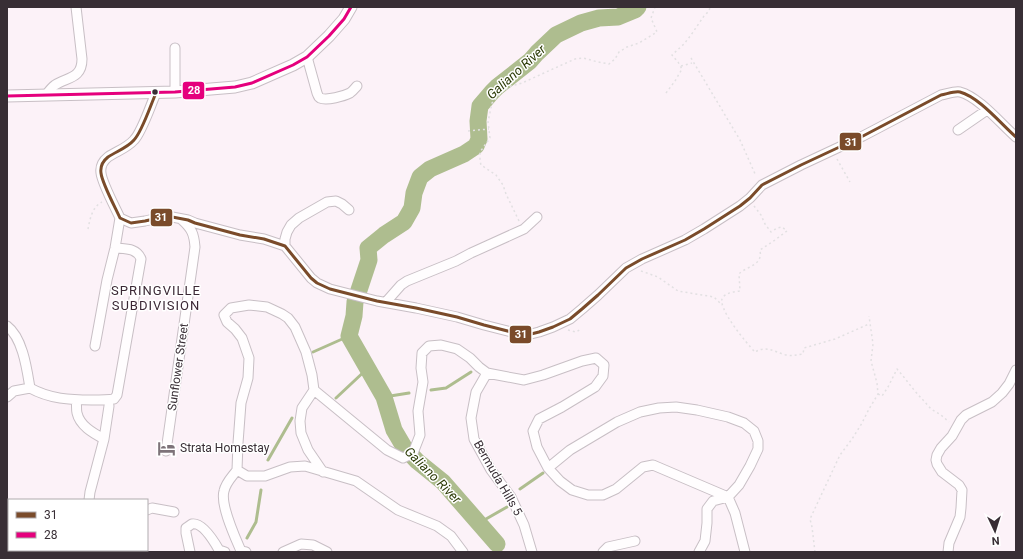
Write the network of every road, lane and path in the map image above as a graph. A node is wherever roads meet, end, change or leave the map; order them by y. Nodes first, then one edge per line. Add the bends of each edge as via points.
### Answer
1 (76, 7) edge
2 (351, 7) edge
3 (655, 7) edge
4 (710, 7) edge
5 (175, 48) dead end
6 (307, 57) junction
7 (691, 58) dead end
8 (693, 62) junction
9 (681, 66) junction
10 (357, 86) dead end
11 (176, 92) junction
12 (156, 93) junction
13 (666, 93) dead end
14 (46, 95) junction
15 (7, 96) edge
16 (987, 110) junction
17 (489, 129) junction
18 (958, 130) dead end
19 (468, 131) dead end
20 (1016, 137) edge
21 (832, 151) junction
22 (756, 176) dead end
23 (850, 182) dead end
24 (111, 197) junction
25 (750, 198) junction
26 (349, 210) dead end
27 (537, 217) dead end
28 (120, 218) junction
29 (180, 218) junction
30 (88, 229) dead end
31 (524, 229) junction
32 (285, 246) junction
33 (115, 248) junction
34 (626, 268) junction
35 (386, 302) junction
36 (722, 305) junction
37 (869, 316) dead end
38 (869, 324) junction
39 (7, 326) edge
40 (95, 346) dead end
41 (1016, 370) edge
42 (487, 372) junction
43 (30, 388) junction
44 (314, 390) junction
45 (878, 394) junction
46 (7, 397) edge
47 (76, 400) junction
48 (112, 403) junction
49 (941, 415) dead end
50 (104, 439) junction
51 (166, 451) dead end
52 (548, 468) junction
53 (238, 470) junction
54 (323, 472) junction
55 (728, 497) junction
56 (89, 499) edge
57 (148, 510) edge
58 (174, 512) dead end
59 (635, 541) dead end
60 (190, 552) edge
61 (225, 552) edge
62 (239, 552) edge
63 (283, 552) edge
64 (327, 552) edge
65 (463, 552) edge
66 (532, 552) edge
67 (603, 552) edge
68 (699, 552) edge
69 (745, 552) edge
70 (815, 552) edge
71 (948, 552) edge

1 - 14 street via 82,65 78,73 56,84
2 - 6 main road via 344,19
3 - 17 path via 651,18 657,32 619,52 609,64 583,58 575,60 502,92 492,103
4 - 9 path via 684,44 672,55
5 - 11 street
6 - 10 street via 320,98 344,96
6 - 11 main road via 252,84
7 - 8 path
8 - 9 path
8 - 22 path via 740,140
9 - 13 path via 680,73
11 - 12 main road
12 - 14 main road
12 - 24 street via 135,139 108,157 101,166 101,176
14 - 15 main road
16 - 18 street
16 - 20 street
16 - 21 street via 959,92 941,95
17 - 19 path
17 - 31 path via 490,138 480,152 481,165 496,175 503,185
21 - 23 path
21 - 25 street via 762,185
24 - 28 street
24 - 30 path via 98,204 90,218
25 - 34 street via 685,240
25 - 36 path via 771,232 782,227 787,231 760,250 758,261 740,272 740,291 723,297
26 - 32 street via 336,201 327,202 291,225
27 - 31 street
28 - 29 street via 131,222 167,216
28 - 33 street
29 - 32 street
29 - 51 street, Sunflower Street via 193,232 195,247
31 - 35 street via 407,281
32 - 35 street via 317,283 330,289
33 - 40 street
33 - 48 street via 132,250 139,254 141,259 117,395
34 - 35 street via 570,318 531,334 523,335 458,317
34 - 36 path via 658,276 678,291 714,297
36 - 38 path via 737,331 755,352 765,349 793,356 803,354 804,348 835,339
37 - 38 path
38 - 45 path
39 - 43 street via 20,344
41 - 71 street via 1002,393 992,402 961,420 937,455 937,464 942,472 959,484 962,490 960,517
42 - 44 street via 457,349 441,344 429,346 422,353 423,382 418,411 420,435 413,453 403,458 387,450
42 - 52 street via 524,380 596,358 604,365 603,376 595,387 539,419 533,431 537,447
42 - 66 street, Bermuda Hills 5 via 476,392 471,418 474,438 491,470 511,497 524,525
43 - 46 street via 14,391
43 - 47 street via 58,398
44 - 53 street via 306,352 288,318 267,308 249,305 231,308 224,315 242,338 249,358 248,378 241,403
44 - 54 street via 302,408 301,432 308,450
45 - 49 path via 882,396 897,369 931,409
45 - 70 path via 852,439 840,454 810,519
47 - 48 street via 109,400
47 - 50 street via 79,420 86,428
48 - 50 street
50 - 56 street
52 - 55 street via 572,490 588,495 603,495 616,489 643,467 653,465
52 - 55 street via 570,450 617,422 640,412 676,407 697,410 744,423 754,430 758,441 758,449 750,466 739,485
53 - 54 street via 247,476 265,476 298,466
53 - 62 street via 228,480 223,493 224,507
54 - 65 street via 356,481 398,510 437,526 451,536
55 - 68 street via 713,501 707,509 705,541
55 - 69 street
57 - 58 street
59 - 67 street via 608,547
60 - 61 street via 186,528 192,524 203,528 219,550
63 - 64 street via 301,544 313,545

